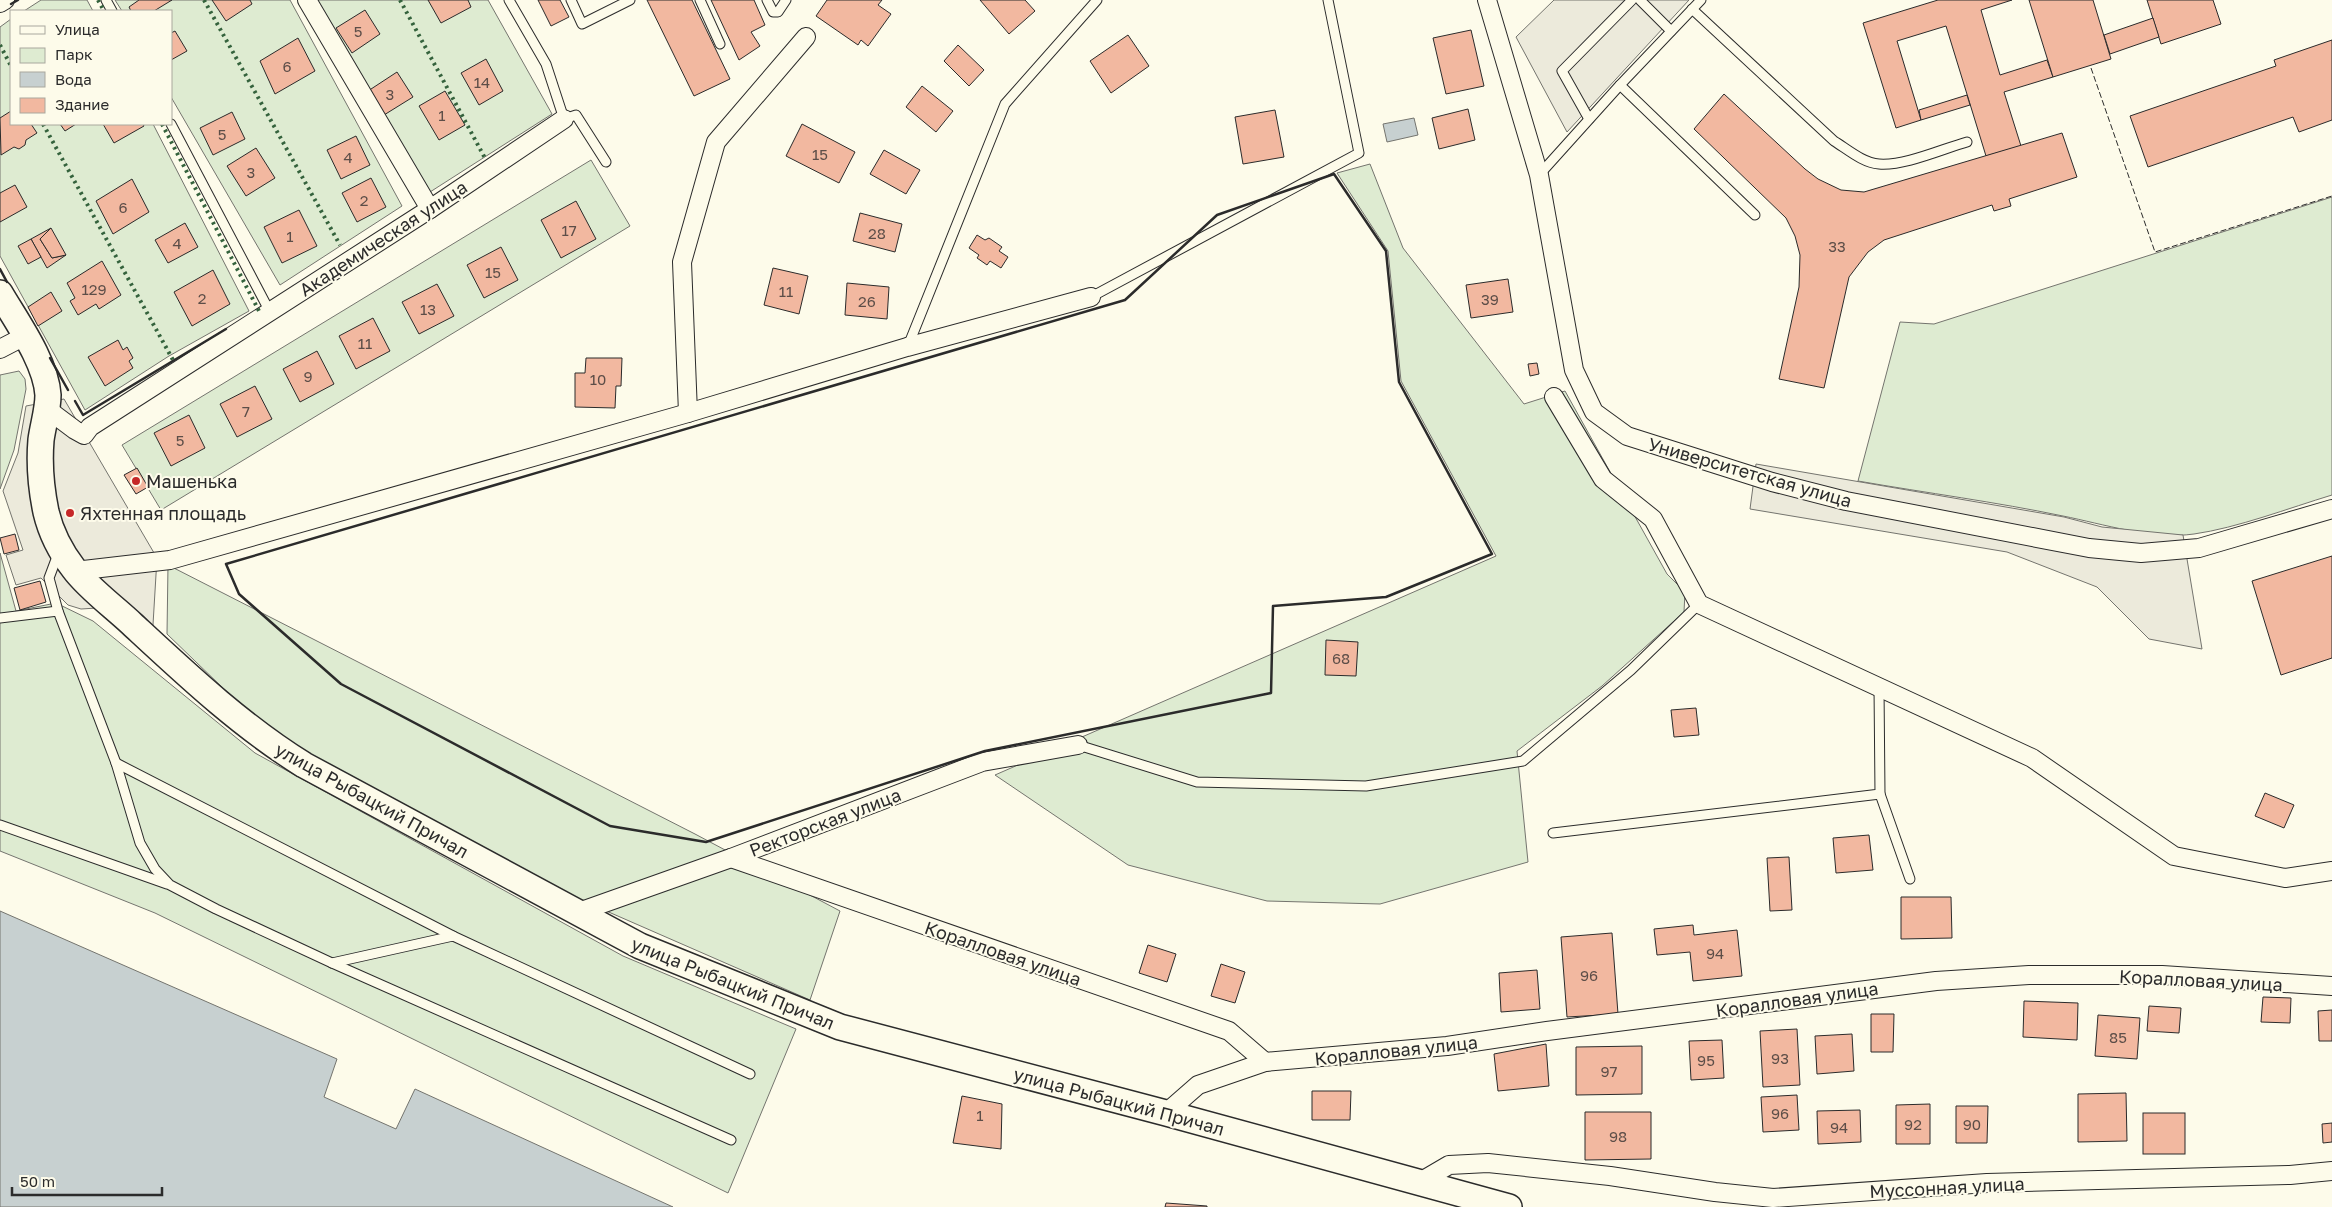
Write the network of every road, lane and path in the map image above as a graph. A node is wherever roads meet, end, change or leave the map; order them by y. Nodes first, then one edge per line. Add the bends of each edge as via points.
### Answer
1 (5, 0) edge
2 (307, 0) edge
3 (509, 0) edge
4 (571, 0) edge
5 (630, 0) edge
6 (700, 0) edge
7 (767, 0) edge
8 (786, 0) edge
9 (1097, 0) edge
10 (1328, 0) edge
11 (1487, 0) edge
12 (1632, 0) edge
13 (1640, 0) edge
14 (1701, 0) edge
15 (0, 3) edge
16 (1692, 9) junction
17 (1671, 31) junction
18 (806, 37) dead end
19 (720, 44) dead end
20 (1620, 85) junction
21 (564, 119) junction
22 (1590, 119) junction
23 (172, 125) edge
24 (1967, 142) dead end
25 (606, 162) dead end
26 (1539, 175) junction
27 (430, 209) junction
28 (1755, 215) dead end
29 (0, 293) edge
30 (1091, 297) joint
31 (270, 312) junction
32 (25, 336) junction
33 (907, 347) junction
34 (0, 349) edge
35 (1554, 397) dead end
36 (47, 409) junction
37 (688, 413) junction
38 (2332, 509) edge
39 (60, 549) junction
40 (75, 571) junction
41 (1699, 604) junction
42 (58, 611) junction
43 (0, 618) edge
44 (1880, 687) junction
45 (1078, 745) joint
46 (116, 763) junction
47 (1880, 794) junction
48 (0, 825) edge
49 (1553, 833) dead end
50 (731, 858) junction
51 (2332, 871) edge
52 (1910, 879) dead end
53 (170, 885) junction
54 (576, 912) junction
55 (453, 936) junction
56 (332, 963) junction
57 (2332, 986) edge
58 (1265, 1062) junction
59 (750, 1074) dead end
60 (1166, 1112) junction
61 (731, 1140) dead end
62 (2332, 1171) edge
63 (1420, 1182) junction
64 (1509, 1207) edge

1 - 15 street
2 - 27 street
3 - 21 lane via 546,64
4 - 5 lane via 582,24
6 - 19 lane
7 - 8 lane via 772,12 778,12
9 - 33 lane via 1004,104
10 - 30 lane via 1359,153
11 - 26 street, Университетская улица
12 - 22 lane via 1562,71
13 - 17 lane
14 - 16 lane
16 - 17 lane
16 - 24 lane via 1834,141 1856,155 1878,164 1899,162
17 - 20 lane
18 - 37 street via 716,142 682,262
20 - 22 lane
20 - 28 lane
21 - 25 lane via 576,115
21 - 27 street, Академическая улица
22 - 26 lane
23 - 31 lane
26 - 38 street, Университетская улица via 1574,370 1594,412 1627,436 1772,482 1846,501 2089,548 2141,553 2199,548
27 - 31 street, Академическая улица
29 - 32 main road
30 - 33 street
31 - 36 street, Академическая улица via 90,427 84,435
32 - 34 street
32 - 36 main road via 46,382
33 - 37 street
35 - 41 street via 1603,479 1653,519
36 - 39 main road, улица Рыбацкий Причал via 41,447 41,479 52,533
37 - 40 street via 170,560
39 - 40 main road, улица Рыбацкий Причал
39 - 42 lane via 49,578
40 - 54 main road, улица Рыбацкий Причал via 173,662 270,744 379,807
41 - 44 street
41 - 45 lane via 1631,670 1523,761 1366,786 1197,782
42 - 43 lane
42 - 46 lane
44 - 47 lane
44 - 51 street via 2032,758 2174,856 2285,878
45 - 50 street, Ректорская улица via 982,762
46 - 53 lane via 140,842 155,869
46 - 55 lane
47 - 49 lane
47 - 52 lane
48 - 53 lane
50 - 54 street, Ректорская улица
50 - 58 street, Коралловая улица via 1229,1032
53 - 56 lane
54 - 60 main road, улица Рыбацкий Причал via 640,946 840,1027
55 - 56 lane
55 - 59 lane
56 - 61 lane
57 - 58 street, Коралловая улица via 2162,975 2029,976 1936,981 1447,1046
58 - 60 street, Коралловая улица via 1198,1085
60 - 63 main road, улица Рыбацкий Причал
62 - 63 street, Муссонная улица via 2290,1175 1987,1183 1773,1198 1488,1163 1449,1165
63 - 64 main road, улица Рыбацкий Причал

